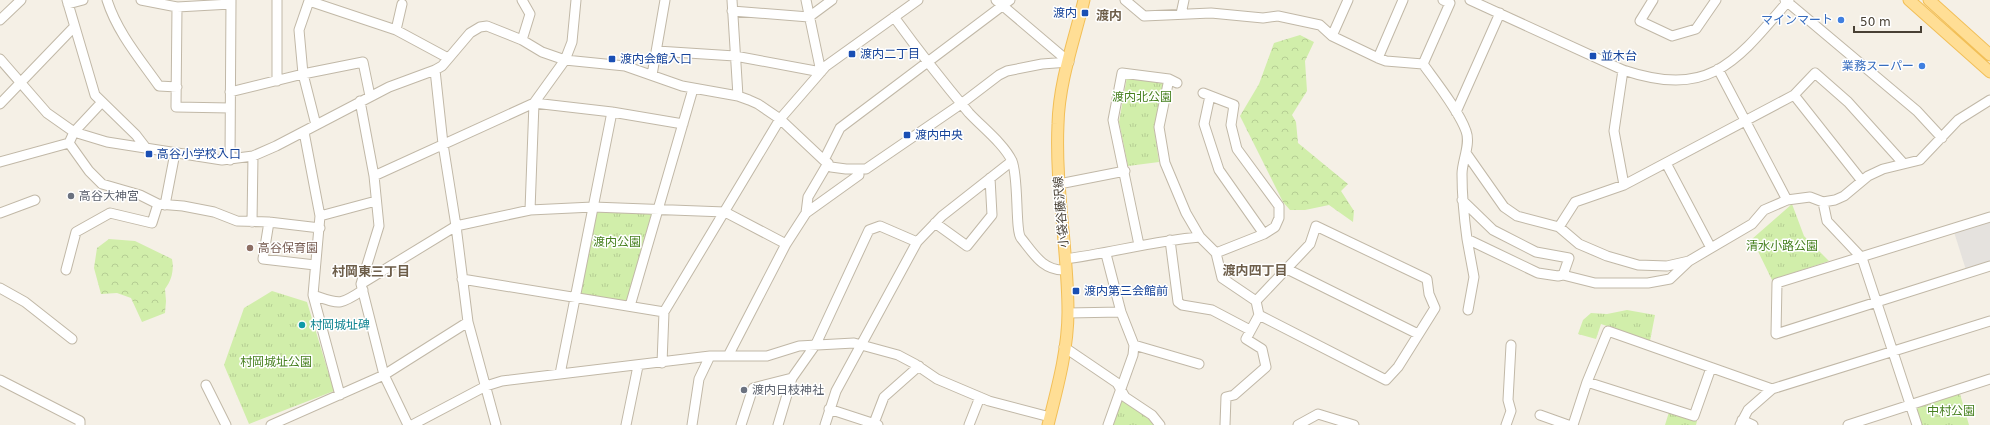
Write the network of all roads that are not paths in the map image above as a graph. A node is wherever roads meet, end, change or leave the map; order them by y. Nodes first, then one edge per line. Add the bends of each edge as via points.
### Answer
1 (21, 0) edge
2 (83, 0) edge
3 (108, 0) edge
4 (141, 0) edge
5 (277, 0) edge
6 (522, 0) edge
7 (576, 0) edge
8 (665, 0) edge
9 (732, 0) edge
10 (806, 0) edge
11 (832, 0) edge
12 (918, 0) edge
13 (1084, 0) edge
14 (1125, 0) edge
15 (1184, 0) edge
16 (1348, 0) edge
17 (1403, 0) edge
18 (1443, 0) edge
19 (1470, 0) edge
20 (1653, 0) edge
21 (1716, 0) edge
22 (1909, 0) edge
23 (1929, 0) edge
24 (1787, 1) edge
25 (68, 2) edge
26 (231, 2) edge
27 (1003, 2) edge
28 (402, 4) dead end
29 (1135, 4) edge
30 (177, 7) junction
31 (732, 10) junction
32 (1500, 13) junction
33 (1181, 14) junction
34 (810, 17) junction
35 (894, 17) junction
36 (0, 20) edge
37 (74, 27) junction
38 (396, 30) junction
39 (1332, 36) junction
40 (522, 40) junction
41 (657, 51) junction
42 (1990, 55) edge
43 (735, 56) junction
44 (448, 58) junction
45 (1378, 58) junction
46 (0, 59) edge
47 (565, 60) junction
48 (928, 62) junction
49 (1069, 62) junction
50 (1423, 64) junction
51 (1718, 69) junction
52 (435, 70) junction
53 (1623, 70) junction
54 (821, 72) junction
55 (1990, 72) edge
56 (303, 74) junction
57 (652, 75) junction
58 (277, 80) junction
59 (20, 84) junction
60 (177, 87) junction
61 (694, 89) junction
62 (230, 92) junction
63 (370, 96) junction
64 (738, 96) junction
65 (1794, 96) junction
66 (1990, 100) edge
67 (360, 101) junction
68 (102, 102) junction
69 (534, 103) junction
70 (0, 104) edge
71 (961, 104) junction
72 (230, 108) junction
73 (612, 112) junction
74 (1456, 112) junction
75 (780, 119) junction
76 (1746, 121) junction
77 (683, 124) junction
78 (316, 125) junction
79 (74, 132) junction
80 (304, 132) junction
81 (1942, 138) junction
82 (69, 142) junction
83 (443, 144) junction
84 (146, 148) junction
85 (175, 153) junction
86 (1466, 153) junction
87 (253, 156) junction
88 (230, 160) junction
89 (1012, 161) junction
90 (0, 162) edge
91 (826, 162) junction
92 (1666, 163) junction
93 (1903, 163) junction
94 (858, 170) junction
95 (1125, 171) junction
96 (374, 176) junction
97 (990, 178) junction
98 (1862, 181) junction
99 (1058, 184) junction
100 (1624, 185) junction
101 (35, 200) dead end
102 (1462, 200) junction
103 (1787, 200) junction
104 (376, 201) junction
105 (1823, 202) junction
106 (162, 205) junction
107 (593, 207) junction
108 (660, 209) junction
109 (530, 210) junction
110 (725, 212) junction
111 (0, 213) edge
112 (806, 213) junction
113 (320, 216) junction
114 (1990, 217) edge
115 (252, 222) junction
116 (269, 222) junction
117 (935, 223) junction
118 (456, 226) junction
119 (1559, 227) junction
120 (320, 228) junction
121 (1264, 234) junction
122 (1200, 237) junction
123 (1466, 238) junction
124 (1170, 240) junction
125 (917, 242) junction
126 (786, 244) junction
127 (1140, 245) junction
128 (1711, 248) junction
129 (1216, 253) junction
130 (1106, 254) junction
131 (1862, 258) junction
132 (1689, 261) junction
133 (1065, 264) junction
134 (316, 265) junction
135 (1990, 266) edge
136 (66, 270) dead end
137 (1287, 270) junction
138 (1563, 275) junction
139 (462, 279) junction
140 (362, 287) junction
141 (0, 288) edge
142 (313, 295) junction
143 (574, 297) junction
144 (1256, 301) junction
145 (1877, 302) junction
146 (630, 306) junction
147 (1468, 310) dead end
148 (664, 312) junction
149 (1121, 312) junction
150 (1068, 313) junction
151 (1259, 315) junction
152 (1990, 321) edge
153 (468, 322) junction
154 (1250, 330) junction
155 (1418, 334) junction
156 (72, 339) dead end
157 (816, 344) junction
158 (862, 344) junction
159 (1134, 345) junction
160 (1511, 345) dead end
161 (1064, 347) junction
162 (1894, 352) junction
163 (710, 356) junction
164 (728, 356) junction
165 (662, 363) junction
166 (1199, 364) dead end
167 (638, 366) junction
168 (919, 366) junction
169 (1711, 368) junction
170 (560, 374) junction
171 (384, 375) junction
172 (792, 378) junction
173 (1990, 379) edge
174 (0, 380) edge
175 (1587, 382) junction
176 (206, 385) dead end
177 (486, 386) junction
178 (1772, 389) junction
179 (1120, 390) junction
180 (340, 395) junction
181 (980, 397) junction
182 (1910, 405) junction
183 (829, 409) junction
184 (1540, 415) dead end
185 (1049, 421) edge
186 (289, 422) edge
187 (1741, 422) edge
188 (876, 424) edge
189 (80, 425) edge
190 (226, 425) edge
191 (271, 425) edge
192 (408, 425) edge
193 (412, 425) edge
194 (496, 425) edge
195 (626, 425) edge
196 (692, 425) edge
197 (741, 425) edge
198 (778, 425) edge
199 (825, 425) edge
200 (969, 425) edge
201 (1108, 425) edge
202 (1160, 425) edge
203 (1225, 425) edge
204 (1298, 425) edge
205 (1354, 425) edge
206 (1506, 425) edge
207 (1568, 425) edge
208 (1573, 425) edge
209 (1753, 425) edge
210 (1848, 425) edge
211 (1917, 425) edge

1 - 36 street
2 - 25 street
3 - 60 street via 113,18 121,32 159,86
4 - 30 street
5 - 58 street
6 - 40 street via 530,14
7 - 47 street via 572,42
8 - 41 street
9 - 31 street
10 - 34 street
11 - 34 street
12 - 35 street
13 - 49 main road, 小袋谷藤沢線
14 - 29 street
15 - 33 street
16 - 39 street
17 - 45 street
18 - 50 street via 1450,3
19 - 32 street
20 - 21 street via 1640,21 1672,36 1696,29
22 - 55 main road
23 - 42 main road
24 - 51 street via 1745,50
24 - 81 street via 1916,111
25 - 37 street
26 - 30 street
26 - 62 street
27 - 48 street
27 - 49 street
28 - 38 street
29 - 33 street via 1144,16
30 - 60 street
31 - 34 street
31 - 43 street
32 - 53 street
32 - 74 street
33 - 39 street via 1211,13 1263,18 1278,16 1320,25
34 - 54 street
35 - 48 street
35 - 54 street
37 - 59 street
37 - 68 street via 95,95
38 - 44 street
38 - 56 street via 309,1 299,30
39 - 45 street
40 - 44 street via 487,26 480,27 465,38
40 - 47 street via 542,52
41 - 43 street
41 - 57 street
43 - 54 street
43 - 64 street
44 - 52 street
45 - 50 street
46 - 59 street
47 - 57 street via 625,66
47 - 69 street
48 - 71 street
48 - 91 street via 840,128
49 - 71 street via 1007,71
49 - 99 main road, 小袋谷藤沢線 via 1060,93
50 - 74 street
51 - 53 street via 1694,78 1669,81 1647,78
51 - 76 street
52 - 63 street
52 - 83 street
53 - 100 street via 1614,131
54 - 75 street
56 - 58 street
56 - 63 street via 363,62
56 - 78 street
57 - 61 street
58 - 62 street
59 - 70 street
59 - 79 street via 47,113
60 - 72 street via 176,107
61 - 64 street
61 - 77 street
62 - 72 street
63 - 67 street
64 - 75 street via 758,104
65 - 76 street
65 - 93 street via 1814,73 1848,102
65 - 98 street
66 - 81 street via 1958,120
67 - 78 street
67 - 96 street
68 - 79 street
68 - 84 street
69 - 73 street
69 - 83 street
69 - 109 street
71 - 89 street via 1000,144
71 - 94 street via 866,169
72 - 88 street
73 - 77 street
73 - 107 street
74 - 86 street via 1467,132
75 - 91 street
75 - 110 street
76 - 92 street
76 - 103 street
77 - 108 street
78 - 80 street
79 - 82 street
79 - 84 street via 108,142
80 - 87 street
80 - 113 street
81 - 93 street via 1920,160
82 - 90 street
82 - 106 street via 89,171 102,184 140,195
83 - 96 street
83 - 118 street
84 - 85 street
85 - 88 street
85 - 106 street
86 - 102 street via 1462,172
86 - 119 street via 1504,207 1517,216
87 - 88 street
87 - 115 street
89 - 97 street
89 - 133 street via 1017,185 1018,236 1049,268 1055,270
91 - 94 street via 831,167
91 - 112 street via 808,197
92 - 100 street
92 - 128 street
93 - 98 street via 1883,169
94 - 112 street via 859,175
95 - 99 street
95 - 122 street via 1113,120 1122,73 1173,81 1159,126 1165,163 1186,213
95 - 127 street
96 - 104 street
97 - 117 street
97 - 117 street via 992,215 967,246
98 - 105 street via 1844,196
99 - 133 main road, 小袋谷藤沢線
100 - 119 street via 1575,202
101 - 111 street
102 - 123 street
102 - 138 street via 1493,230 1536,252 1569,258
103 - 105 street via 1810,197
103 - 128 street via 1764,210 1752,224
104 - 113 street
104 - 140 street via 380,226
105 - 131 street via 1827,221
106 - 115 street via 183,206 214,212 237,221
106 - 136 street via 152,223 110,213 76,232
107 - 108 street
107 - 109 street
107 - 143 street
108 - 110 street
108 - 146 street
109 - 118 street
110 - 126 street
110 - 148 street
112 - 126 street
113 - 120 street
114 - 131 street
115 - 116 street
116 - 120 street
116 - 134 street via 263,259
117 - 125 street
118 - 139 street
118 - 140 street
119 - 132 street via 1579,244 1638,265 1666,266
120 - 134 street
121 - 121 street via 1218,170 1204,124 1206,94 1234,105 1231,125 1237,149 1279,206 1279,218 1275,227
121 - 129 street
122 - 124 street
122 - 129 street
123 - 138 street via 1538,273
123 - 147 street via 1474,277
124 - 127 street
124 - 154 street via 1178,302 1182,305 1212,310
125 - 157 street via 880,226 869,230
125 - 158 street
126 - 164 street
127 - 130 street
128 - 132 street
129 - 144 street via 1222,278
130 - 133 street
130 - 149 street
131 - 145 street
131 - 145 street via 1777,283 1776,334
132 - 138 street via 1670,279 1648,283 1595,283
133 - 150 main road, 小袋谷藤沢線
134 - 142 street
135 - 145 street
137 - 144 street
137 - 155 street
137 - 155 street via 1310,244 1316,226 1427,279 1429,294 1435,308
139 - 143 street
139 - 153 street
140 - 142 street via 345,302 338,303
140 - 171 street
141 - 156 street via 25,302
142 - 180 street
143 - 146 street
143 - 170 street
144 - 151 street
145 - 162 street
146 - 148 street
148 - 165 street
149 - 150 street
149 - 159 street
150 - 161 main road, 小袋谷藤沢線
151 - 154 street
151 - 155 street via 1386,380 1398,367
152 - 162 street
153 - 171 street
153 - 177 street
154 - 203 street via 1246,339 1262,349 1266,367 1234,395 1226,397
157 - 158 street
157 - 164 street via 799,346 767,356
157 - 172 street
158 - 168 street via 898,355
158 - 183 street
159 - 166 street
159 - 179 street via 1133,355
160 - 206 street via 1508,400 1511,411
161 - 179 street via 1117,384
161 - 185 main road, 小袋谷藤沢線
162 - 178 street
162 - 182 street
163 - 164 street
163 - 165 street
163 - 196 street via 699,379
165 - 167 street
167 - 170 street
167 - 195 street
168 - 181 street via 937,379
168 - 188 street via 884,397
169 - 175 street via 1694,416
169 - 175 street via 1608,332
169 - 178 street
170 - 177 street via 502,381
171 - 180 street
171 - 192 street
172 - 197 street via 753,388
172 - 198 street
173 - 182 street
174 - 189 street via 80,421
175 - 208 street
176 - 190 street
177 - 193 street
177 - 194 street
178 - 187 street via 1755,402
179 - 201 street
179 - 202 street via 1125,397 1152,415
180 - 186 street
181 - 185 street
181 - 200 street
182 - 210 street
182 - 211 street
183 - 188 street
183 - 199 street
184 - 207 street
186 - 191 street
187 - 209 street
204 - 205 street via 1318,414

